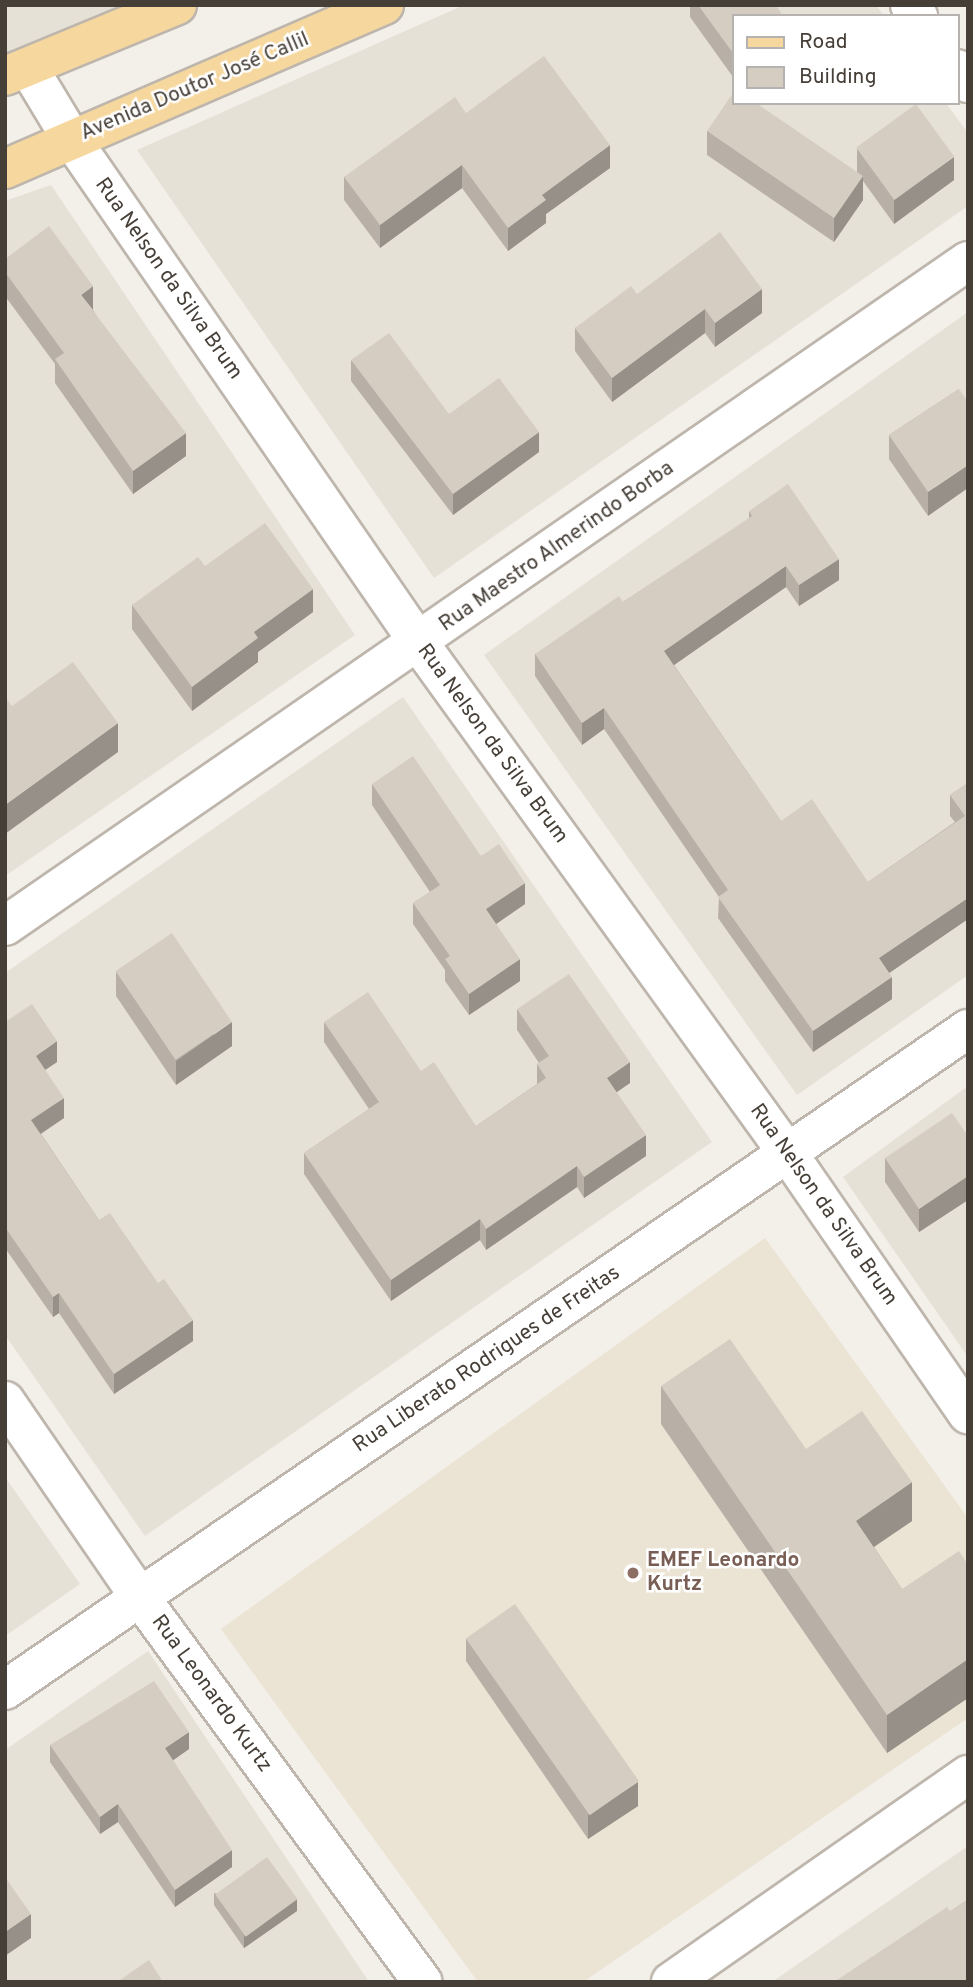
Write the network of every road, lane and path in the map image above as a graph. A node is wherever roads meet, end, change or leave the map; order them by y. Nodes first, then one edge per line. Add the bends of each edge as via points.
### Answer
1 (177, 5) edge
2 (384, 5) edge
3 (17, 72) edge
4 (72, 141) junction
5 (5, 169) edge
6 (968, 261) edge
7 (419, 643) junction
8 (5, 926) edge
9 (968, 1029) edge
10 (789, 1155) junction
11 (5, 1401) edge
12 (968, 1414) edge
13 (139, 1596) junction
14 (5, 1690) edge
15 (968, 1775) edge
16 (423, 1982) edge
17 (671, 1982) edge

1 - 3 main road
2 - 4 main road, Avenida Doutor José Callil
3 - 4 street, Rua Nelson da Silva Brum
4 - 5 main road, Avenida Doutor José Callil
4 - 7 street, Rua Nelson da Silva Brum
6 - 7 street, Rua Maestro Almerindo Borba
7 - 8 street, Rua Maestro Almerindo Borba
7 - 10 street, Rua Nelson da Silva Brum
9 - 10 street, Rua Liberato Rodrigues de Freitas
10 - 12 street, Rua Nelson da Silva Brum
10 - 13 street, Rua Liberato Rodrigues de Freitas
11 - 13 street, Rua Leonardo Kurtz
13 - 14 street, Rua Liberato Rodrigues de Freitas
13 - 16 street, Rua Leonardo Kurtz
15 - 17 street

